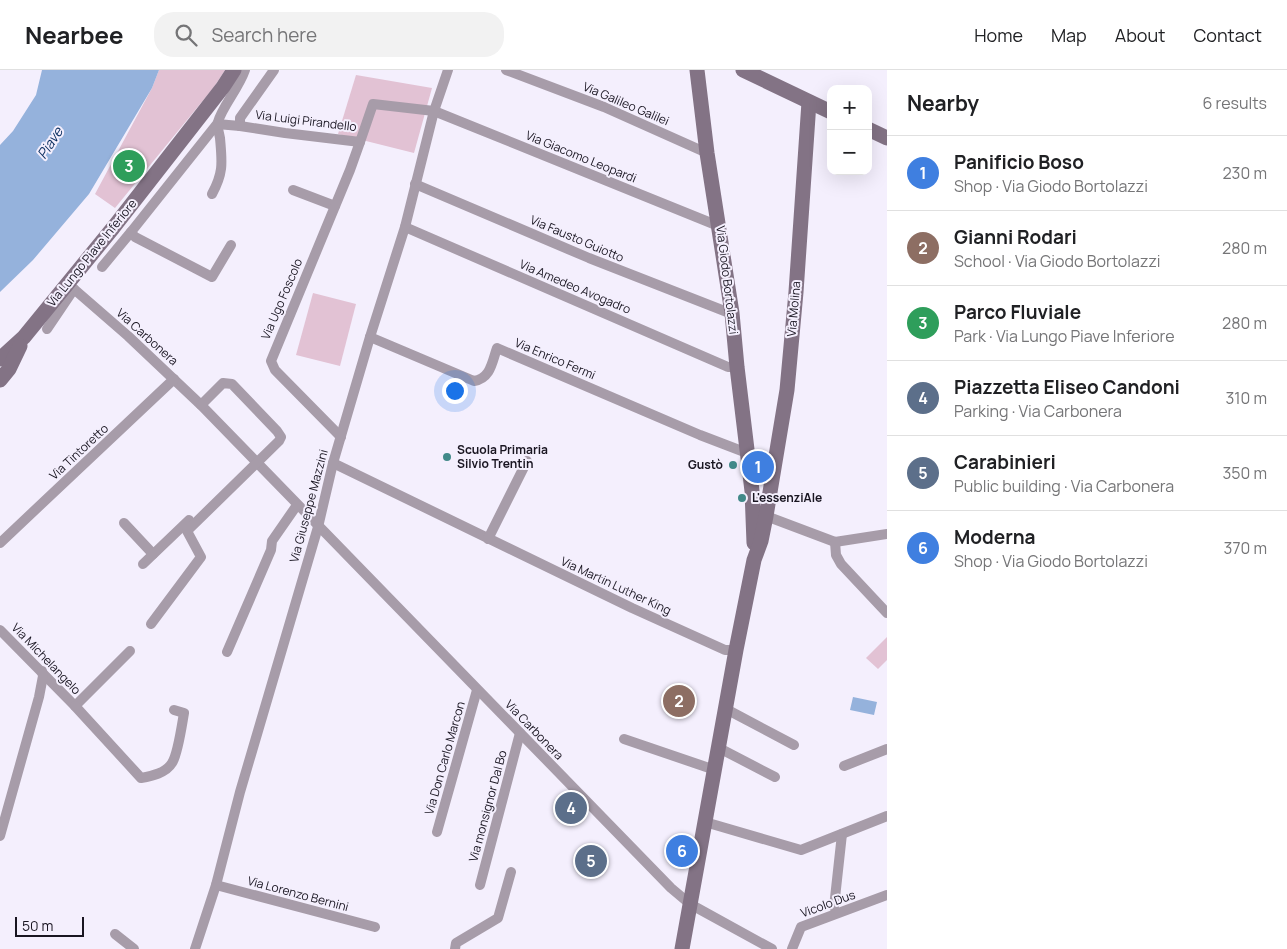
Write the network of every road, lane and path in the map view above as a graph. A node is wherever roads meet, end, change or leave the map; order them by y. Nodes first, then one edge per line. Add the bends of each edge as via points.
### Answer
1 (234, 70) edge
2 (241, 70) edge
3 (245, 70) edge
4 (274, 70) edge
5 (448, 70) edge
6 (506, 70) edge
7 (696, 70) edge
8 (743, 70) edge
9 (223, 87) junction
10 (809, 102) junction
11 (827, 110) edge
12 (434, 111) junction
13 (217, 124) junction
14 (240, 126) junction
15 (870, 130) edge
16 (887, 138) edge
17 (360, 142) junction
18 (707, 153) junction
19 (415, 184) junction
20 (293, 190) dead end
21 (212, 194) dead end
22 (335, 206) junction
23 (720, 224) junction
24 (405, 227) junction
25 (131, 232) junction
26 (231, 245) dead end
27 (102, 267) dead end
28 (71, 286) junction
29 (732, 312) junction
30 (47, 329) dead end
31 (24, 337) junction
32 (370, 337) junction
33 (0, 359) edge
34 (737, 367) junction
35 (174, 379) junction
36 (0, 380) edge
37 (201, 405) junction
38 (341, 437) junction
39 (747, 453) junction
40 (254, 461) junction
41 (527, 461) dead end
42 (334, 463) junction
43 (752, 491) junction
44 (297, 505) junction
45 (766, 516) junction
46 (124, 522) dead end
47 (318, 527) junction
48 (887, 534) edge
49 (488, 539) junction
50 (835, 542) junction
51 (0, 543) edge
52 (153, 554) junction
53 (754, 560) junction
54 (142, 564) dead end
55 (887, 613) edge
56 (151, 624) dead end
57 (0, 630) edge
58 (736, 650) junction
59 (130, 651) dead end
60 (227, 652) dead end
61 (42, 671) junction
62 (478, 690) junction
63 (75, 706) junction
64 (726, 709) junction
65 (174, 710) dead end
66 (520, 733) junction
67 (624, 739) dead end
68 (794, 745) dead end
69 (719, 748) junction
70 (887, 749) edge
71 (844, 766) dead end
72 (715, 770) junction
73 (775, 777) dead end
74 (4, 804) edge
75 (887, 816) edge
76 (705, 822) junction
77 (437, 832) dead end
78 (842, 834) junction
79 (0, 836) edge
80 (511, 872) dead end
81 (216, 885) junction
82 (480, 885) dead end
83 (887, 895) edge
84 (690, 904) junction
85 (834, 906) dead end
86 (375, 927) dead end
87 (115, 934) dead end
88 (134, 949) edge
89 (195, 949) edge
90 (455, 949) edge
91 (682, 949) edge
92 (772, 949) edge
93 (792, 949) edge

1 - 9 street, Via Lungo Piave Inferiore
2 - 9 street
3 - 13 street
4 - 14 street, Via Luigi Pirandello via 240,118
5 - 12 street, Via Giuseppe Mazzini
6 - 18 street, Via Galileo Galilei via 604,107
7 - 18 street, Via Giodo Bortolazzi
8 - 10 street
9 - 28 street, Via Lungo Piave Inferiore
10 - 11 street
10 - 45 street, Via Molina via 787,390
12 - 17 street, Via Luigi Pirandello via 373,104
12 - 19 street, Via Giuseppe Mazzini
12 - 23 street, Via Giacomo Leopardi
13 - 14 street, Via Luigi Pirandello
13 - 21 street via 222,169
13 - 25 street
14 - 17 street, Via Luigi Pirandello
15 - 16 street
17 - 22 street, Via Ugo Foscolo
18 - 23 street, Via Giodo Bortolazzi
19 - 24 street, Via Giuseppe Mazzini
19 - 29 street, Via Fausto Guiotto via 589,258
20 - 22 street
22 - 38 street, Via Ugo Foscolo via 271,361 275,370
23 - 29 street, Via Giodo Bortolazzi
24 - 32 street, Via Giuseppe Mazzini
24 - 34 street, Via Amedeo Avogadro via 728,367
25 - 26 street via 212,278
25 - 27 street
28 - 30 street
28 - 31 street, Via Lungo Piave Inferiore
28 - 35 street, Via Carbonera
29 - 34 street, Via Giodo Bortolazzi
31 - 33 street, Via Lungo Piave Inferiore
31 - 36 street
32 - 38 street, Via Giuseppe Mazzini
32 - 39 street, Via Enrico Fermi via 474,381 488,373 497,348
34 - 39 street, Via Giodo Bortolazzi
35 - 37 street, Via Carbonera
35 - 51 street, Via Tintoretto
37 - 40 street, Via Carbonera
37 - 40 street via 224,383 232,384 277,430 280,441
38 - 42 street, Via Giuseppe Mazzini
39 - 43 street, Via Giodo Bortolazzi
40 - 44 street, Via Carbonera
40 - 52 street
40 - 56 street via 187,531 201,557
41 - 49 street
42 - 47 street, Via Giuseppe Mazzini
42 - 49 street, Via Martin Luther King
43 - 45 street, Via Giodo Bortolazzi via 758,510
43 - 53 street, Via Giodo Bortolazzi
44 - 47 street, Via Carbonera
44 - 60 street via 272,541
45 - 50 street
45 - 53 street, Via Giodo Bortolazzi
46 - 52 street
47 - 62 street, Via Carbonera
47 - 81 street, Via Giuseppe Mazzini
48 - 50 street
49 - 58 street, Via Martin Luther King via 726,650
50 - 55 street via 840,564
52 - 54 street
53 - 58 street, Via Giodo Bortolazzi
57 - 61 street, Via Michelangelo
58 - 64 street, Via Giodo Bortolazzi
59 - 63 street, Via Michelangelo
61 - 63 street, Via Michelangelo
61 - 74 street via 39,697
62 - 66 street, Via Carbonera
62 - 77 street, Via Don Carlo Marcon
63 - 65 street, Via Michelangelo via 142,778 166,770 173,762 184,713
64 - 68 street
64 - 69 street, Via Giodo Bortolazzi
66 - 82 street, Via monsignor Dal Bo
66 - 84 street, Via Carbonera
67 - 72 street
69 - 72 street, Via Giodo Bortolazzi
69 - 73 street
70 - 71 street
72 - 76 street, Via Giodo Bortolazzi
74 - 79 street
75 - 78 street
76 - 78 street via 801,850
76 - 84 street, Via Giodo Bortolazzi
78 - 85 street
80 - 90 street via 498,918 456,943
81 - 86 street, Via Lorenzo Bernini
81 - 89 street, Via Giuseppe Mazzini
83 - 93 street, Vicolo Dus via 801,927
84 - 91 street, Via Giodo Bortolazzi
84 - 92 street, Via Carbonera
87 - 88 street

